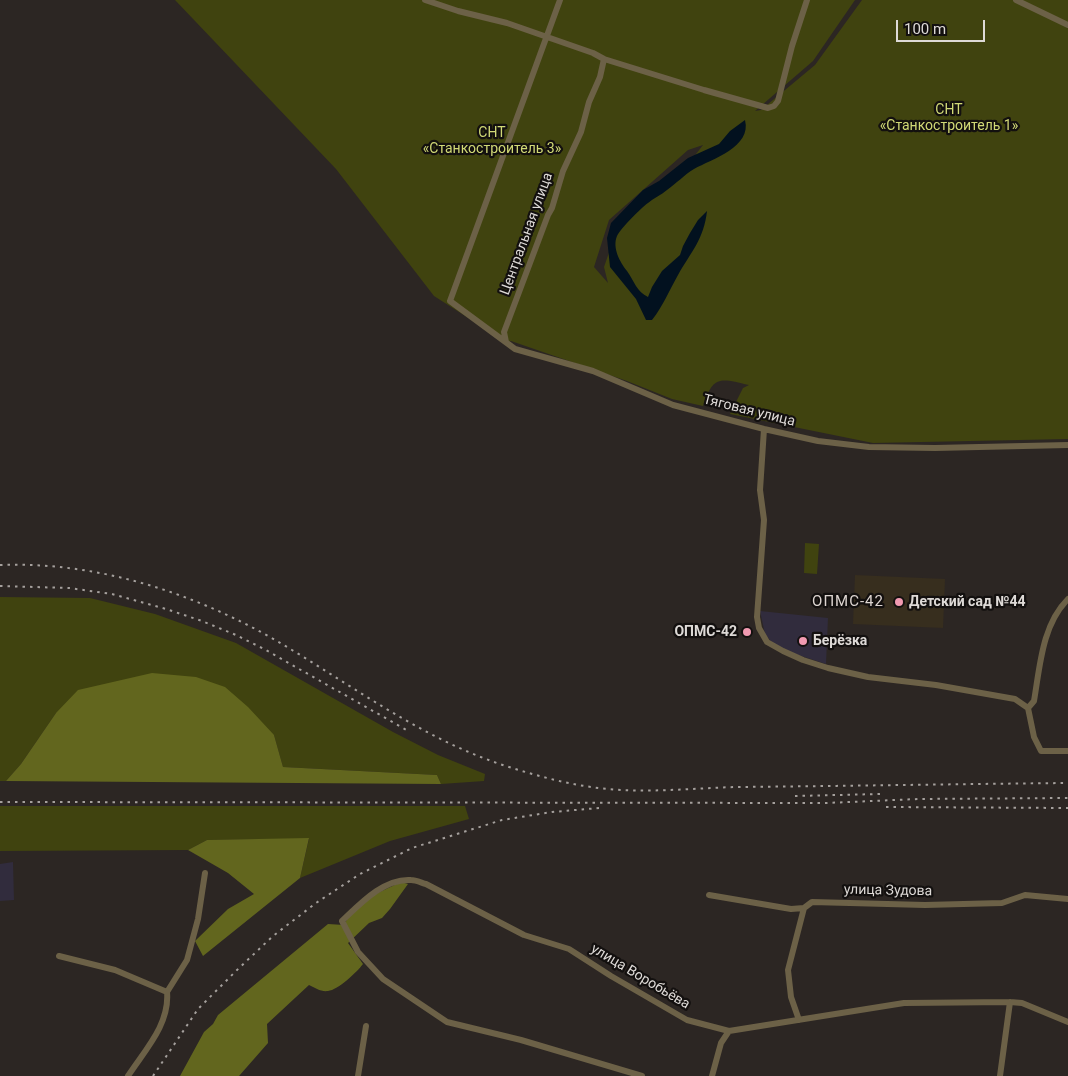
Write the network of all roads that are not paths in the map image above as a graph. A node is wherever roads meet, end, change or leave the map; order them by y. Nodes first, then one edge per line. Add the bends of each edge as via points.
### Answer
1 (425, 0) edge
2 (560, 0) edge
3 (807, 0) edge
4 (1016, 0) edge
5 (1068, 25) edge
6 (547, 38) junction
7 (604, 59) junction
8 (506, 342) junction
9 (764, 429) junction
10 (1068, 445) edge
11 (1068, 599) edge
12 (1028, 708) junction
13 (1068, 751) edge
14 (204, 873) dead end
15 (709, 895) dead end
16 (1068, 899) edge
17 (804, 908) junction
18 (59, 956) dead end
19 (167, 992) junction
20 (1010, 1002) junction
21 (799, 1020) junction
22 (1068, 1022) edge
23 (366, 1026) dead end
24 (729, 1031) junction
25 (128, 1076) edge
26 (358, 1076) edge
27 (642, 1076) edge
28 (712, 1076) edge
29 (1000, 1076) edge

1 - 6 street
2 - 6 street
3 - 7 street via 778,100 768,108
4 - 5 street
6 - 7 street
6 - 8 street, Тяговая улица via 450,301
7 - 8 street, Центральная улица via 581,132 563,171 504,332
8 - 9 street, Тяговая улица via 515,349 593,371 673,405
9 - 10 street, Тяговая улица via 818,441 869,447
9 - 12 street via 760,490 764,520 757,617 767,642 828,668 868,677 1015,698
11 - 12 street via 1047,630 1034,701
12 - 13 street via 1034,737 1042,751
14 - 19 street via 198,919 187,960
15 - 17 street, улица Зудова via 791,909
16 - 17 street, улица Зудова via 1025,895 1002,903 812,902
17 - 21 street via 788,970 791,997
18 - 19 street via 115,970
19 - 25 street via 165,1017
20 - 21 street, улица Воробьёва via 904,1003
20 - 22 street, улица Воробьёва
20 - 29 street
21 - 24 street, улица Воробьёва
23 - 26 street
24 - 27 street, улица Воробьёва via 687,1020 569,949 524,936 412,879 391,883 363,900 342,921 358,952 383,979 447,1022 522,1040
24 - 28 street via 721,1043

